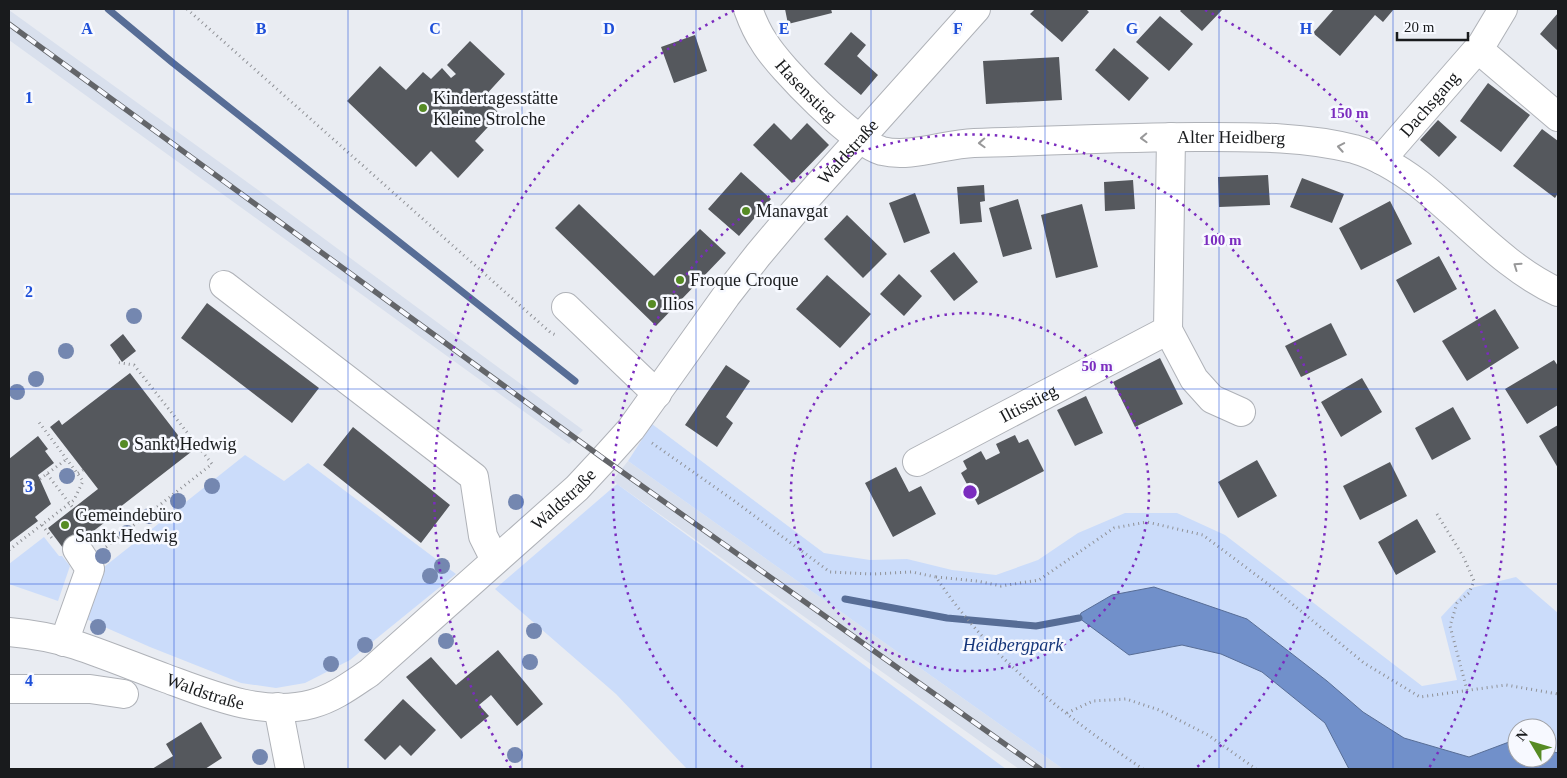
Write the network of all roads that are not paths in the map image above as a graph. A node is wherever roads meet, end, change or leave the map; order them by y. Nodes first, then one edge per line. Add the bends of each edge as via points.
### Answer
1 (748, 9) edge
2 (976, 9) edge
3 (1502, 9) edge
4 (1478, 49) junction
5 (1558, 117) edge
6 (1171, 137) junction
7 (859, 139) junction
8 (1381, 160) junction
9 (224, 285) dead end
10 (1558, 292) edge
11 (566, 307) dead end
12 (1168, 330) junction
13 (657, 394) junction
14 (1241, 412) dead end
15 (917, 462) dead end
16 (77, 549) dead end
17 (495, 560) junction
18 (9, 632) edge
19 (64, 642) junction
20 (9, 689) edge
21 (124, 694) dead end
22 (278, 707) junction
23 (290, 769) edge

1 - 7 street, Hasenstieg via 764,42 779,63
2 - 7 street, Waldstraße
3 - 4 street, Dachsgang
4 - 5 street
4 - 8 street, Dachsgang
6 -> 7 street, Alter Heidberg via 959,144 895,153 880,150
8 -> 6 street, Alter Heidberg via 1354,149 1311,142 1249,136
6 - 12 street
7 - 13 street, Waldstraße via 726,296
10 -> 8 street, Alter Heidberg via 1513,264 1440,200
9 - 17 street via 474,477 483,536
11 - 13 street
12 - 14 street via 1194,379 1212,399
12 - 15 street, Iltisstieg
13 - 17 street, Waldstraße via 631,429 577,488
16 - 19 street via 90,569
17 - 22 street, Waldstraße via 369,673 338,693 310,704
18 - 19 street, Waldstraße
19 - 22 street, Waldstraße via 213,696 249,705
20 - 21 street via 90,690
22 - 23 street

